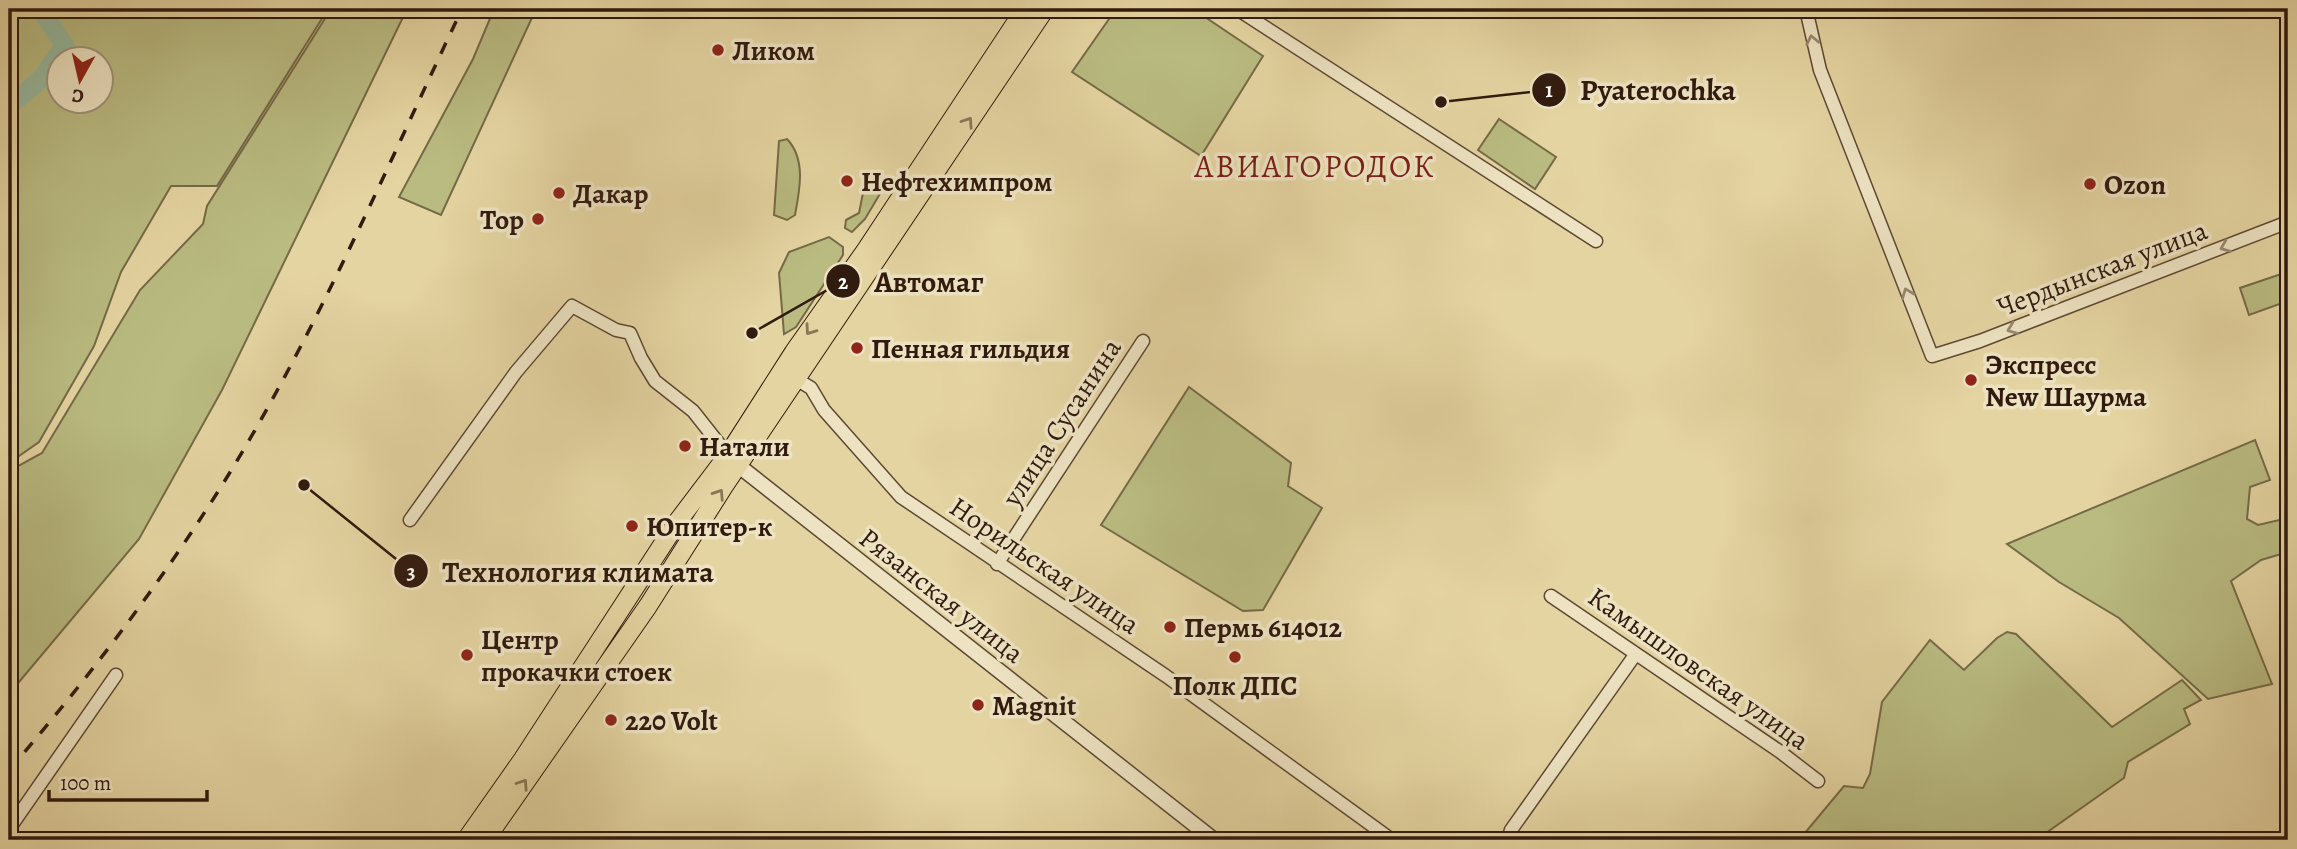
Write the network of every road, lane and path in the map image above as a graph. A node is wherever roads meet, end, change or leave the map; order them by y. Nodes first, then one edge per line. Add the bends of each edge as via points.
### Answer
1 (1025, 9) edge
2 (1045, 9) edge
3 (1237, 9) edge
4 (1806, 9) edge
5 (946, 141) junction
6 (923, 176) junction
7 (2288, 222) edge
8 (1596, 242) dead end
9 (1143, 341) dead end
10 (796, 379) junction
11 (733, 461) junction
12 (410, 520) dead end
13 (997, 564) junction
14 (1551, 596) dead end
15 (622, 606) junction
16 (640, 616) junction
17 (1635, 655) junction
18 (116, 675) dead end
19 (1818, 781) dead end
20 (9, 829) edge
21 (466, 840) edge
22 (485, 840) edge
23 (1214, 840) edge
24 (1392, 840) edge
25 (1508, 840) edge

1 - 5 main road
5 -> 2 main road
3 - 8 street
7 -> 4 street, Чердынская улица via 1932,356 1818,63
5 - 6 main road
6 - 10 main road
6 -> 11 main road
9 - 13 street, улица Сусанина
10 - 11 main road
10 - 13 street, Норильская улица via 811,388 824,410 901,497
11 - 12 street via 693,411 655,381 630,332 616,330 572,306 516,372
11 - 15 main road via 678,521
16 -> 11 main road
11 - 23 street, Рязанская улица
13 - 24 street, Норильская улица via 1166,676
14 - 17 street, Камышловская улица
15 - 16 main road via 638,601
15 - 21 main road
22 -> 16 main road
17 - 19 street, Камышловская улица
17 - 25 street
18 - 20 street

